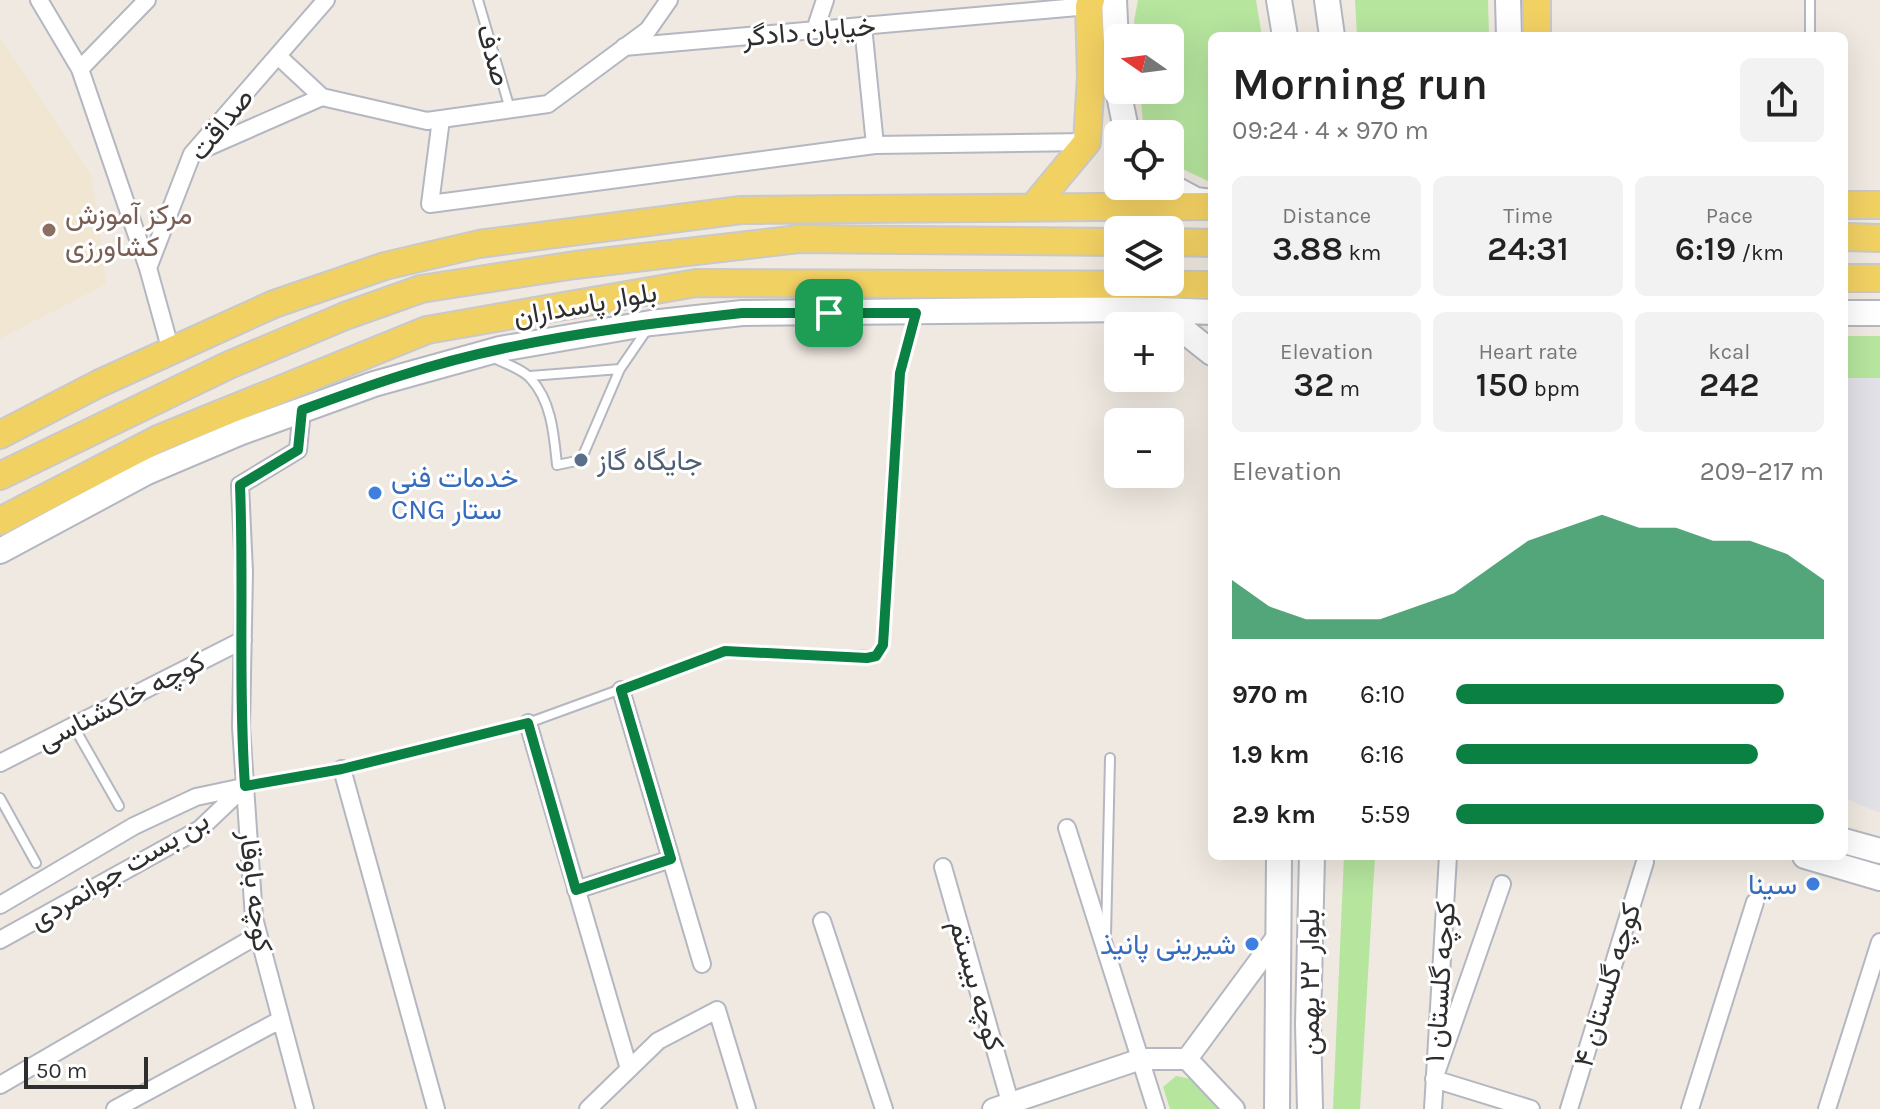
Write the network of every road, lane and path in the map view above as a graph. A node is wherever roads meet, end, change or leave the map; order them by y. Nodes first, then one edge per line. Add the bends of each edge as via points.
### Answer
1 (39, 0) edge
2 (147, 0) edge
3 (326, 0) edge
4 (478, 0) edge
5 (669, 0) edge
6 (825, 0) edge
7 (951, 0) edge
8 (1279, 0) edge
9 (1290, 0) edge
10 (1328, 0) edge
11 (1508, 0) edge
12 (1537, 0) edge
13 (1810, 0) edge
14 (1098, 2) edge
15 (945, 18) junction
16 (1114, 24) edge
17 (863, 26) junction
18 (815, 30) junction
19 (1286, 32) edge
20 (1287, 32) edge
21 (1332, 32) edge
22 (1509, 32) edge
23 (1537, 32) edge
24 (1810, 32) edge
25 (624, 47) junction
26 (278, 56) junction
27 (80, 69) junction
28 (322, 97) junction
29 (510, 109) junction
30 (441, 119) junction
31 (1087, 142) junction
32 (875, 145) junction
33 (192, 154) junction
34 (1184, 194) edge
35 (1208, 203) edge
36 (1208, 204) edge
37 (1848, 205) edge
38 (1880, 205) edge
39 (1033, 207) junction
40 (741, 210) junction
41 (1848, 237) edge
42 (1880, 238) edge
43 (799, 239) junction
44 (1104, 242) edge
45 (1184, 242) edge
46 (1208, 243) edge
47 (434, 256) junction
48 (148, 268) junction
49 (1848, 278) edge
50 (1880, 278) edge
51 (1208, 285) edge
52 (1132, 309) junction
53 (1208, 312) edge
54 (916, 313) junction
55 (1848, 313) edge
56 (1880, 313) edge
57 (345, 316) junction
58 (651, 323) junction
59 (1208, 350) edge
60 (171, 351) junction
61 (484, 353) junction
62 (620, 369) junction
63 (530, 376) junction
64 (302, 410) junction
65 (0, 435) edge
66 (0, 476) edge
67 (0, 521) edge
68 (0, 551) edge
69 (243, 640) junction
70 (621, 690) junction
71 (528, 723) junction
72 (73, 726) junction
73 (1110, 758) dead end
74 (0, 763) edge
75 (342, 769) junction
76 (245, 786) junction
77 (0, 798) edge
78 (119, 806) dead end
79 (1067, 828) dead end
80 (1848, 842) edge
81 (1880, 851) edge
82 (671, 859) junction
83 (1272, 860) edge
84 (1279, 860) edge
85 (1312, 860) edge
86 (1320, 860) edge
87 (1448, 860) edge
88 (1819, 860) edge
89 (1645, 862) dead end
90 (36, 863) dead end
91 (943, 867) dead end
92 (1880, 878) edge
93 (1502, 884) dead end
94 (576, 890) junction
95 (1277, 900) junction
96 (1755, 902) dead end
97 (0, 905) edge
98 (1309, 908) junction
99 (822, 921) dead end
100 (258, 935) junction
101 (1277, 937) junction
102 (0, 940) edge
103 (1880, 942) edge
104 (1106, 949) junction
105 (702, 964) dead end
106 (280, 1020) junction
107 (1141, 1059) junction
108 (1187, 1059) junction
109 (629, 1069) junction
110 (1434, 1079) junction
111 (0, 1085) edge
112 (1005, 1107) edge
113 (115, 1109) edge
114 (305, 1109) edge
115 (436, 1109) edge
116 (588, 1109) edge
117 (747, 1109) edge
118 (884, 1109) edge
119 (1156, 1109) edge
120 (1234, 1109) edge
121 (1277, 1109) edge
122 (1310, 1109) edge
123 (1433, 1109) edge
124 (1531, 1109) edge
125 (1569, 1109) edge
126 (1690, 1109) edge
127 (1827, 1109) edge

1 - 27 street
2 - 27 street
3 - 26 street, صداقت
4 - 29 lane, صدف
5 - 25 street via 648,30
6 - 18 street
7 - 15 street
8 - 19 main road
9 - 20 main road
10 - 21 main road
11 - 22 main road
12 - 23 main road
13 - 24 lane
14 - 15 street, خیابان دادگر
14 - 16 main road via 1113,16
14 - 31 main road
15 - 17 street, خیابان دادگر
17 - 18 street, خیابان دادگر
17 - 32 street
18 - 25 street, خیابان دادگر
25 - 29 street via 548,104
26 - 28 street
26 - 33 street, صداقت
27 - 48 street
28 - 30 street via 427,121
28 - 33 street
29 - 30 street
30 - 32 street via 430,204
31 - 32 street
31 - 39 main road
33 - 48 street, صداقت
34 - 35 main road
36 - 39 main road
37 - 38 main road
39 - 40 main road
40 - 43 main road
40 - 47 main road via 494,241
41 - 42 main road
43 - 44 main road, بلوار پاسداران
43 - 57 main road, بلوار پاسداران via 421,289
45 - 46 main road
47 - 57 main road
47 - 60 main road via 385,266 274,304
48 - 60 street
49 - 50 main road
51 - 67 main road, بلوار پاسداران via 696,283 427,330 158,439
52 - 53 main road
52 - 54 main road
52 - 59 main road via 1178,326
54 - 58 main road via 742,313
54 - 70 lane via 900,373 883,645 876,656 725,651
55 - 56 main road
57 - 66 main road, بلوار پاسداران via 229,365
58 - 61 main road
58 - 62 lane
60 - 65 main road
61 - 63 lane
61 - 64 main road
62 - 63 lane
62 - 63 lane via 581,460 557,465 553,425
64 - 68 main road via 147,472
64 - 69 street, کوچه باوقار via 298,450 240,485
69 - 72 street, کوچه خاکشناسی
69 - 76 street, کوچه باوقار
70 - 71 lane
70 - 82 street
71 - 75 lane
71 - 94 street
72 - 74 street, کوچه خاکشناسی
72 - 78 lane
73 - 104 lane
75 - 76 lane
75 - 115 street
76 - 97 street, بن بست جوانمردی via 196,797 134,826
76 - 100 street, کوچه باوقار
76 - 102 street, بن بست جوانمردی via 200,829
77 - 90 lane
79 - 104 street
80 - 81 main road
82 - 94 street
82 - 105 street
83 - 95 main road
84 - 95 main road, بلوار ۲۲ بهمن
85 - 98 main road, بلوار ۲۲ بهمن
86 - 98 main road
87 - 110 street, کوچه گلستان ۱
88 - 92 main road
89 - 125 street, کوچه گلستان ۴
91 - 112 street, کوچه بیستم
93 - 110 street
94 - 109 street
95 - 101 main road, بلوار ۲۲ بهمن
96 - 126 street
98 - 122 main road, بلوار ۲۲ بهمن
99 - 118 street
100 - 106 street, کوچه باوقار
100 - 111 street
101 - 108 street
101 - 121 main road, بلوار ۲۲ بهمن
103 - 127 street
104 - 107 street
106 - 113 street
106 - 114 street, کوچه باوقار
107 - 108 street
107 - 112 street
107 - 119 street
108 - 120 street
109 - 116 street
109 - 117 street via 658,1041 717,1010
110 - 123 street, کوچه گلستان ۱
110 - 124 street

